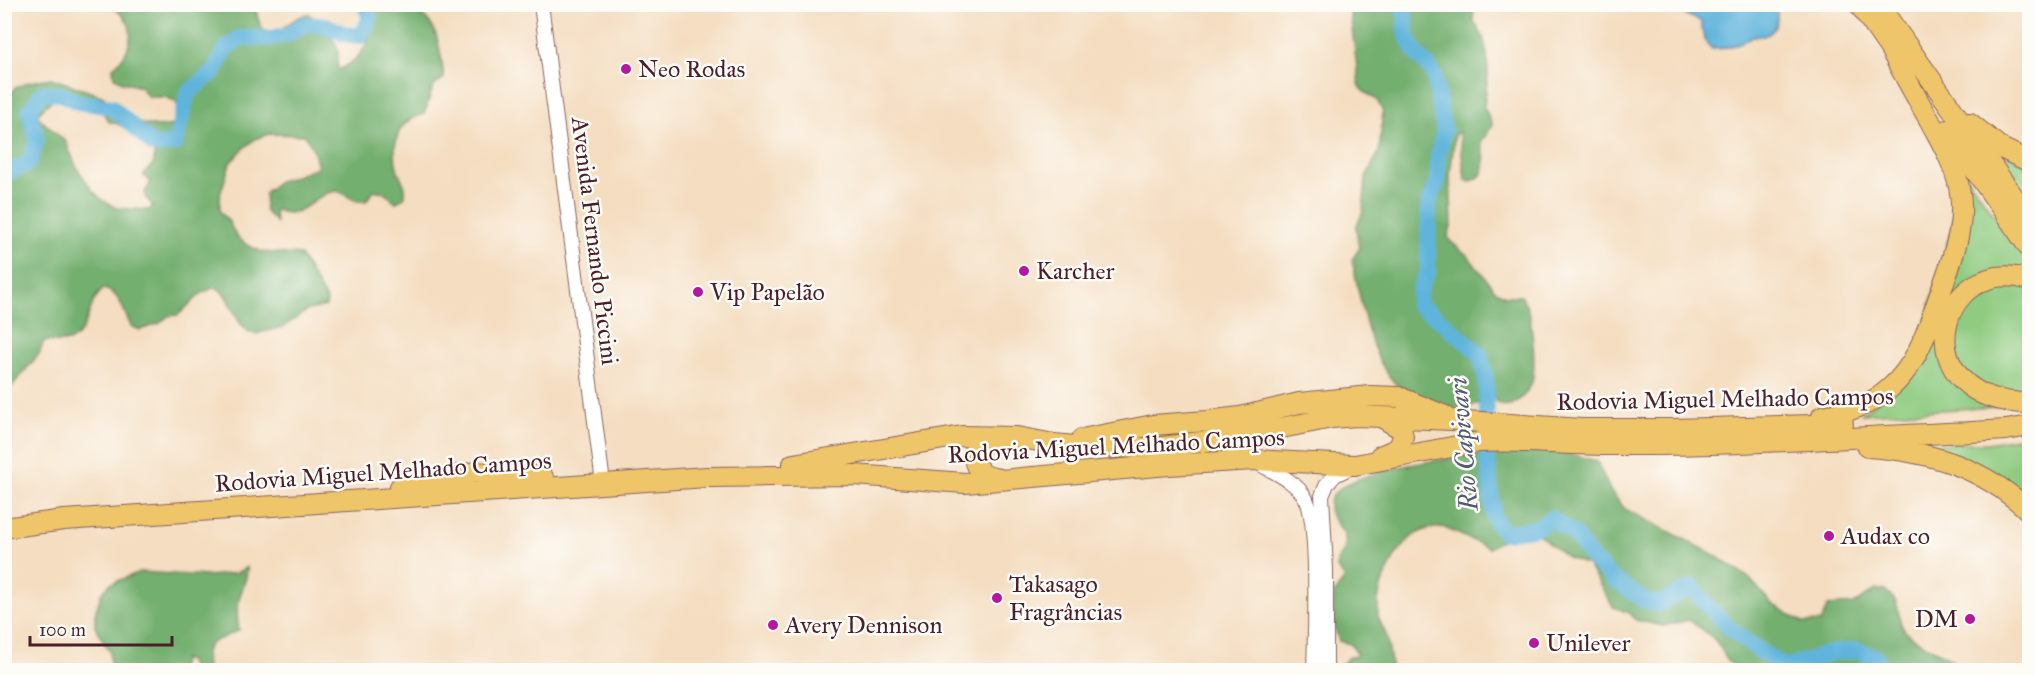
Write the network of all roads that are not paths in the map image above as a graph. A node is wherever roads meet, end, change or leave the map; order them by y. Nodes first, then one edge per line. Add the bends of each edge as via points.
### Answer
1 (541, 4) edge
2 (1859, 4) edge
3 (1878, 4) edge
4 (1898, 48) junction
5 (2030, 162) edge
6 (2030, 220) edge
7 (2030, 249) edge
8 (2030, 280) edge
9 (2030, 403) edge
10 (2030, 414) edge
11 (1380, 416) junction
12 (1458, 420) junction
13 (2030, 426) edge
14 (1519, 433) junction
15 (1748, 434) junction
16 (1017, 437) junction
17 (1054, 444) junction
18 (1254, 460) junction
19 (1355, 465) junction
20 (707, 477) junction
21 (1002, 480) junction
22 (594, 484) junction
23 (2030, 512) edge
24 (4, 516) edge
25 (63, 520) junction
26 (4, 528) edge
27 (1314, 670) edge
28 (1326, 670) edge

1 - 22 street, Avenida Fernando Piccini
2 - 4 highway
3 - 4 highway
4 - 5 highway via 1972,125 2001,148
4 - 6 highway
4 - 7 highway
4 - 15 highway via 1956,175 1961,196 1957,242 1925,336 1903,375 1869,403
8 - 9 highway via 2004,277 1982,281 1957,303 1945,332 1951,364 1964,383 1980,395 1999,401
10 - 15 highway, Rodovia Miguel Melhado Campos
11 - 12 highway, Rodovia Miguel Melhado Campos
11 - 17 highway, Rodovia Miguel Melhado Campos via 1332,418 1154,448
11 - 19 highway via 1401,429 1401,444 1395,451
12 - 14 highway, Rodovia Miguel Melhado Campos
12 - 17 highway via 1399,398 1370,396 1207,421 1153,425
13 - 15 highway, Rodovia Miguel Melhado Campos via 1972,432
14 - 15 highway, Rodovia Miguel Melhado Campos via 1611,445
14 - 19 highway, Rodovia Miguel Melhado Campos
15 - 23 highway via 1924,454 1987,479
16 - 17 highway, Rodovia Miguel Melhado Campos
16 - 20 highway, Rodovia Miguel Melhado Campos via 938,438
16 - 21 highway via 981,444 975,450 974,461 981,472
18 - 19 highway, Rodovia Miguel Melhado Campos
18 - 21 highway, Rodovia Miguel Melhado Campos
18 - 27 street via 1296,487 1309,505 1314,562
19 - 28 street via 1335,475 1322,496
20 - 21 highway, Rodovia Miguel Melhado Campos via 817,474 965,483
20 - 22 highway, Rodovia Miguel Melhado Campos
22 - 25 highway, Rodovia Miguel Melhado Campos
24 - 25 highway, Rodovia Miguel Melhado Campos
25 - 26 highway, Rodovia Miguel Melhado Campos

